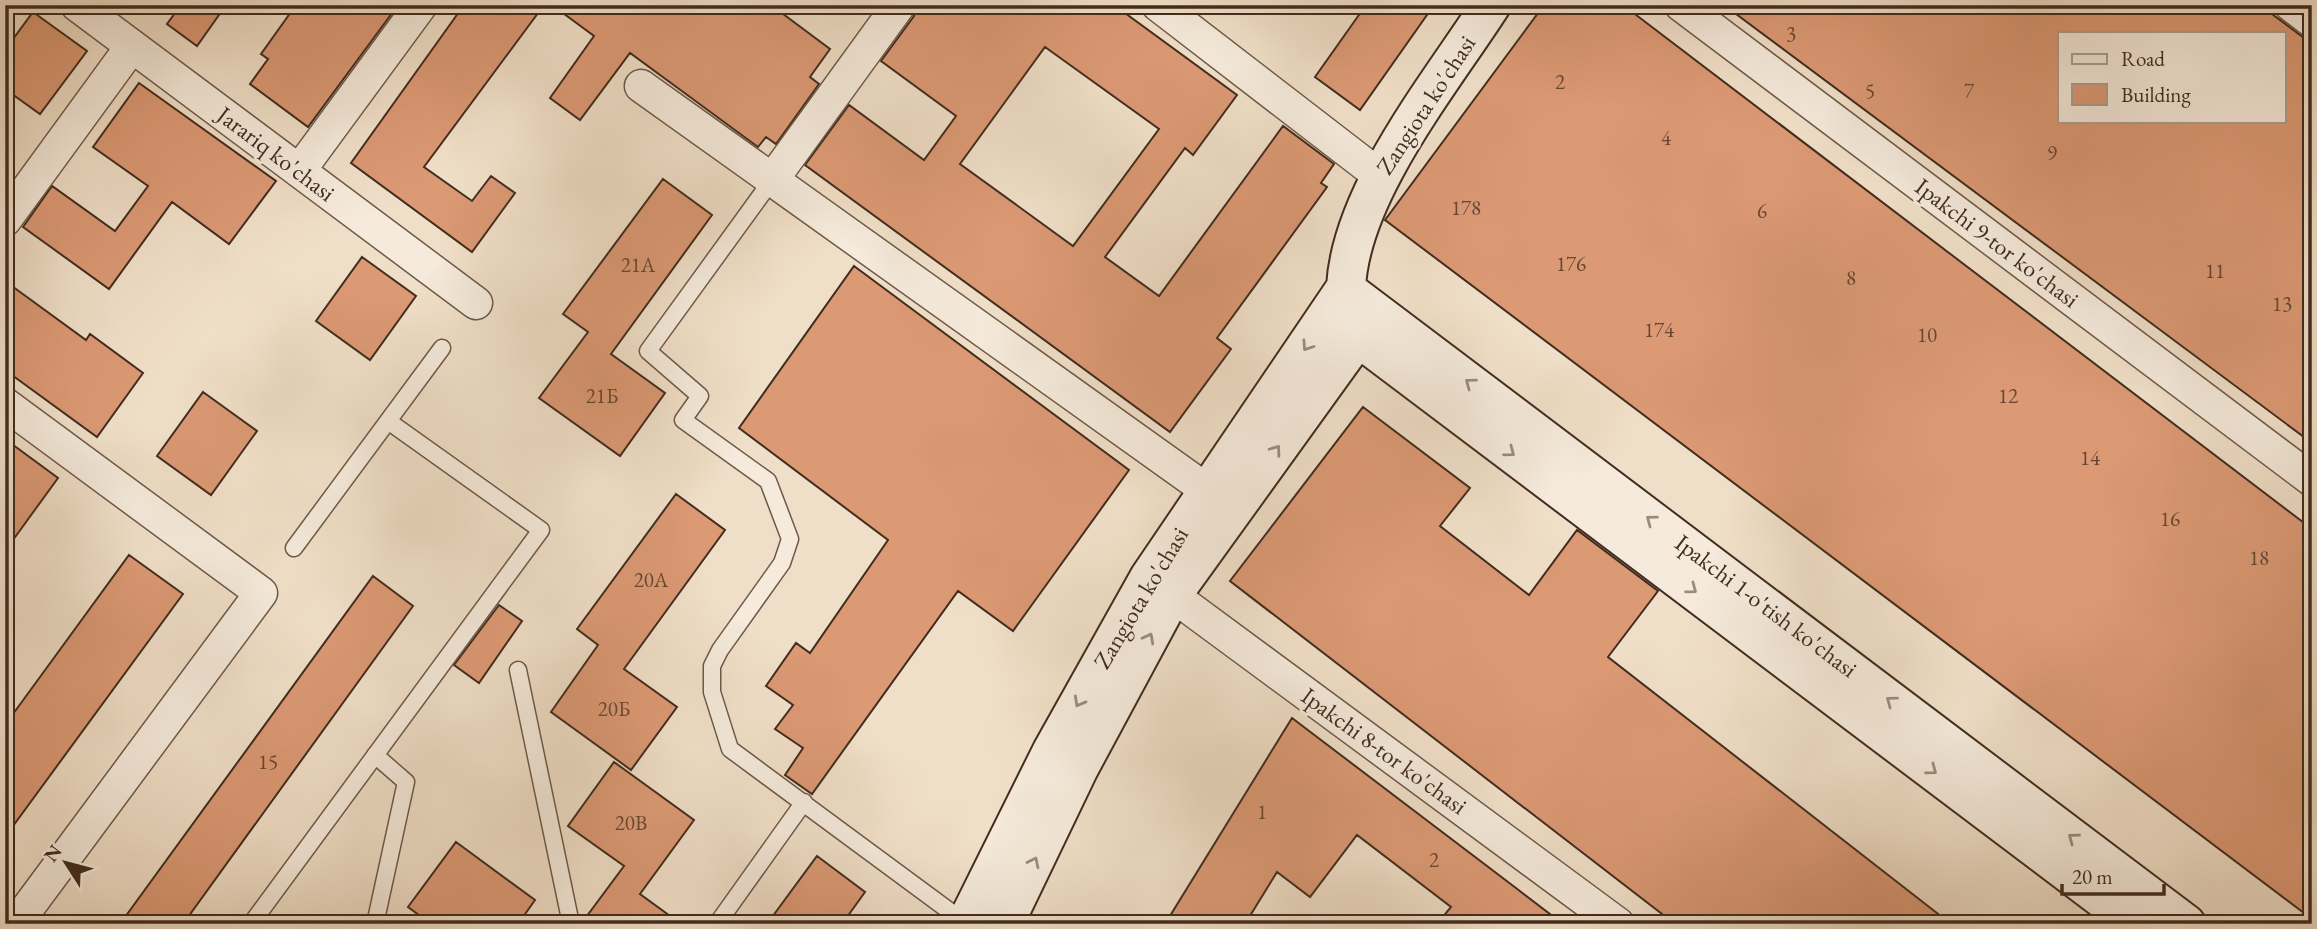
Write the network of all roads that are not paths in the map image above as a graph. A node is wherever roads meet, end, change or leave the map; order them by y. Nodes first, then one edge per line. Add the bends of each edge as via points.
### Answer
1 (76, 5) edge
2 (421, 5) edge
3 (899, 5) edge
4 (1158, 5) edge
5 (1492, 5) edge
6 (1681, 5) edge
7 (2291, 5) edge
8 (2312, 21) edge
9 (132, 46) junction
10 (642, 86) dead end
11 (299, 171) junction
12 (1380, 176) junction
13 (772, 180) junction
14 (5, 220) edge
15 (1345, 289) junction
16 (476, 303) dead end
17 (1358, 337) junction
18 (442, 348) dead end
19 (5, 404) edge
20 (388, 421) junction
21 (2312, 480) edge
22 (1208, 491) junction
23 (294, 548) dead end
24 (1160, 586) junction
25 (518, 670) dead end
26 (375, 755) junction
27 (804, 802) junction
28 (5, 911) edge
29 (1598, 918) edge
30 (251, 924) edge
31 (375, 924) edge
32 (571, 924) edge
33 (716, 924) edge
34 (967, 924) edge
35 (1004, 924) edge
36 (2136, 924) edge
37 (2186, 924) edge

1 - 9 street, Jarariq ko'chasi
2 - 11 street
3 - 13 street
4 - 12 street
5 - 12 main road, Zangiota ko'chasi
6 - 21 street, Ipakchi 9-tor ko'chasi
7 - 8 street
9 - 11 street, Jarariq ko'chasi
9 - 14 street
10 - 13 street
11 - 16 street, Jarariq ko'chasi
12 - 15 main road, Zangiota ko'chasi via 1365,206
13 - 22 street
13 - 27 lane via 648,351 700,396 683,420 768,481 787,527 789,550 720,650 711,680 730,749
15 - 17 main road, Zangiota ko'chasi
15 -> 22 main road, Zangiota ko'chasi
37 -> 15 main road, Ipakchi 1-o'tish ko'chasi
24 -> 17 main road, Zangiota ko'chasi
17 -> 36 main road, Ipakchi 1-o'tish ko'chasi
18 - 20 lane
19 - 28 street via 261,593 18,921
20 - 23 lane
20 - 26 lane via 541,530
22 - 24 main road, Zangiota ko'chasi
24 - 29 street, Ipakchi 8-tor ko'chasi
24 -> 34 main road, Zangiota ko'chasi via 1052,751
35 -> 24 main road, Zangiota ko'chasi
25 - 32 lane
26 - 30 lane
26 - 31 lane via 406,782
27 - 33 lane
27 - 34 lane

